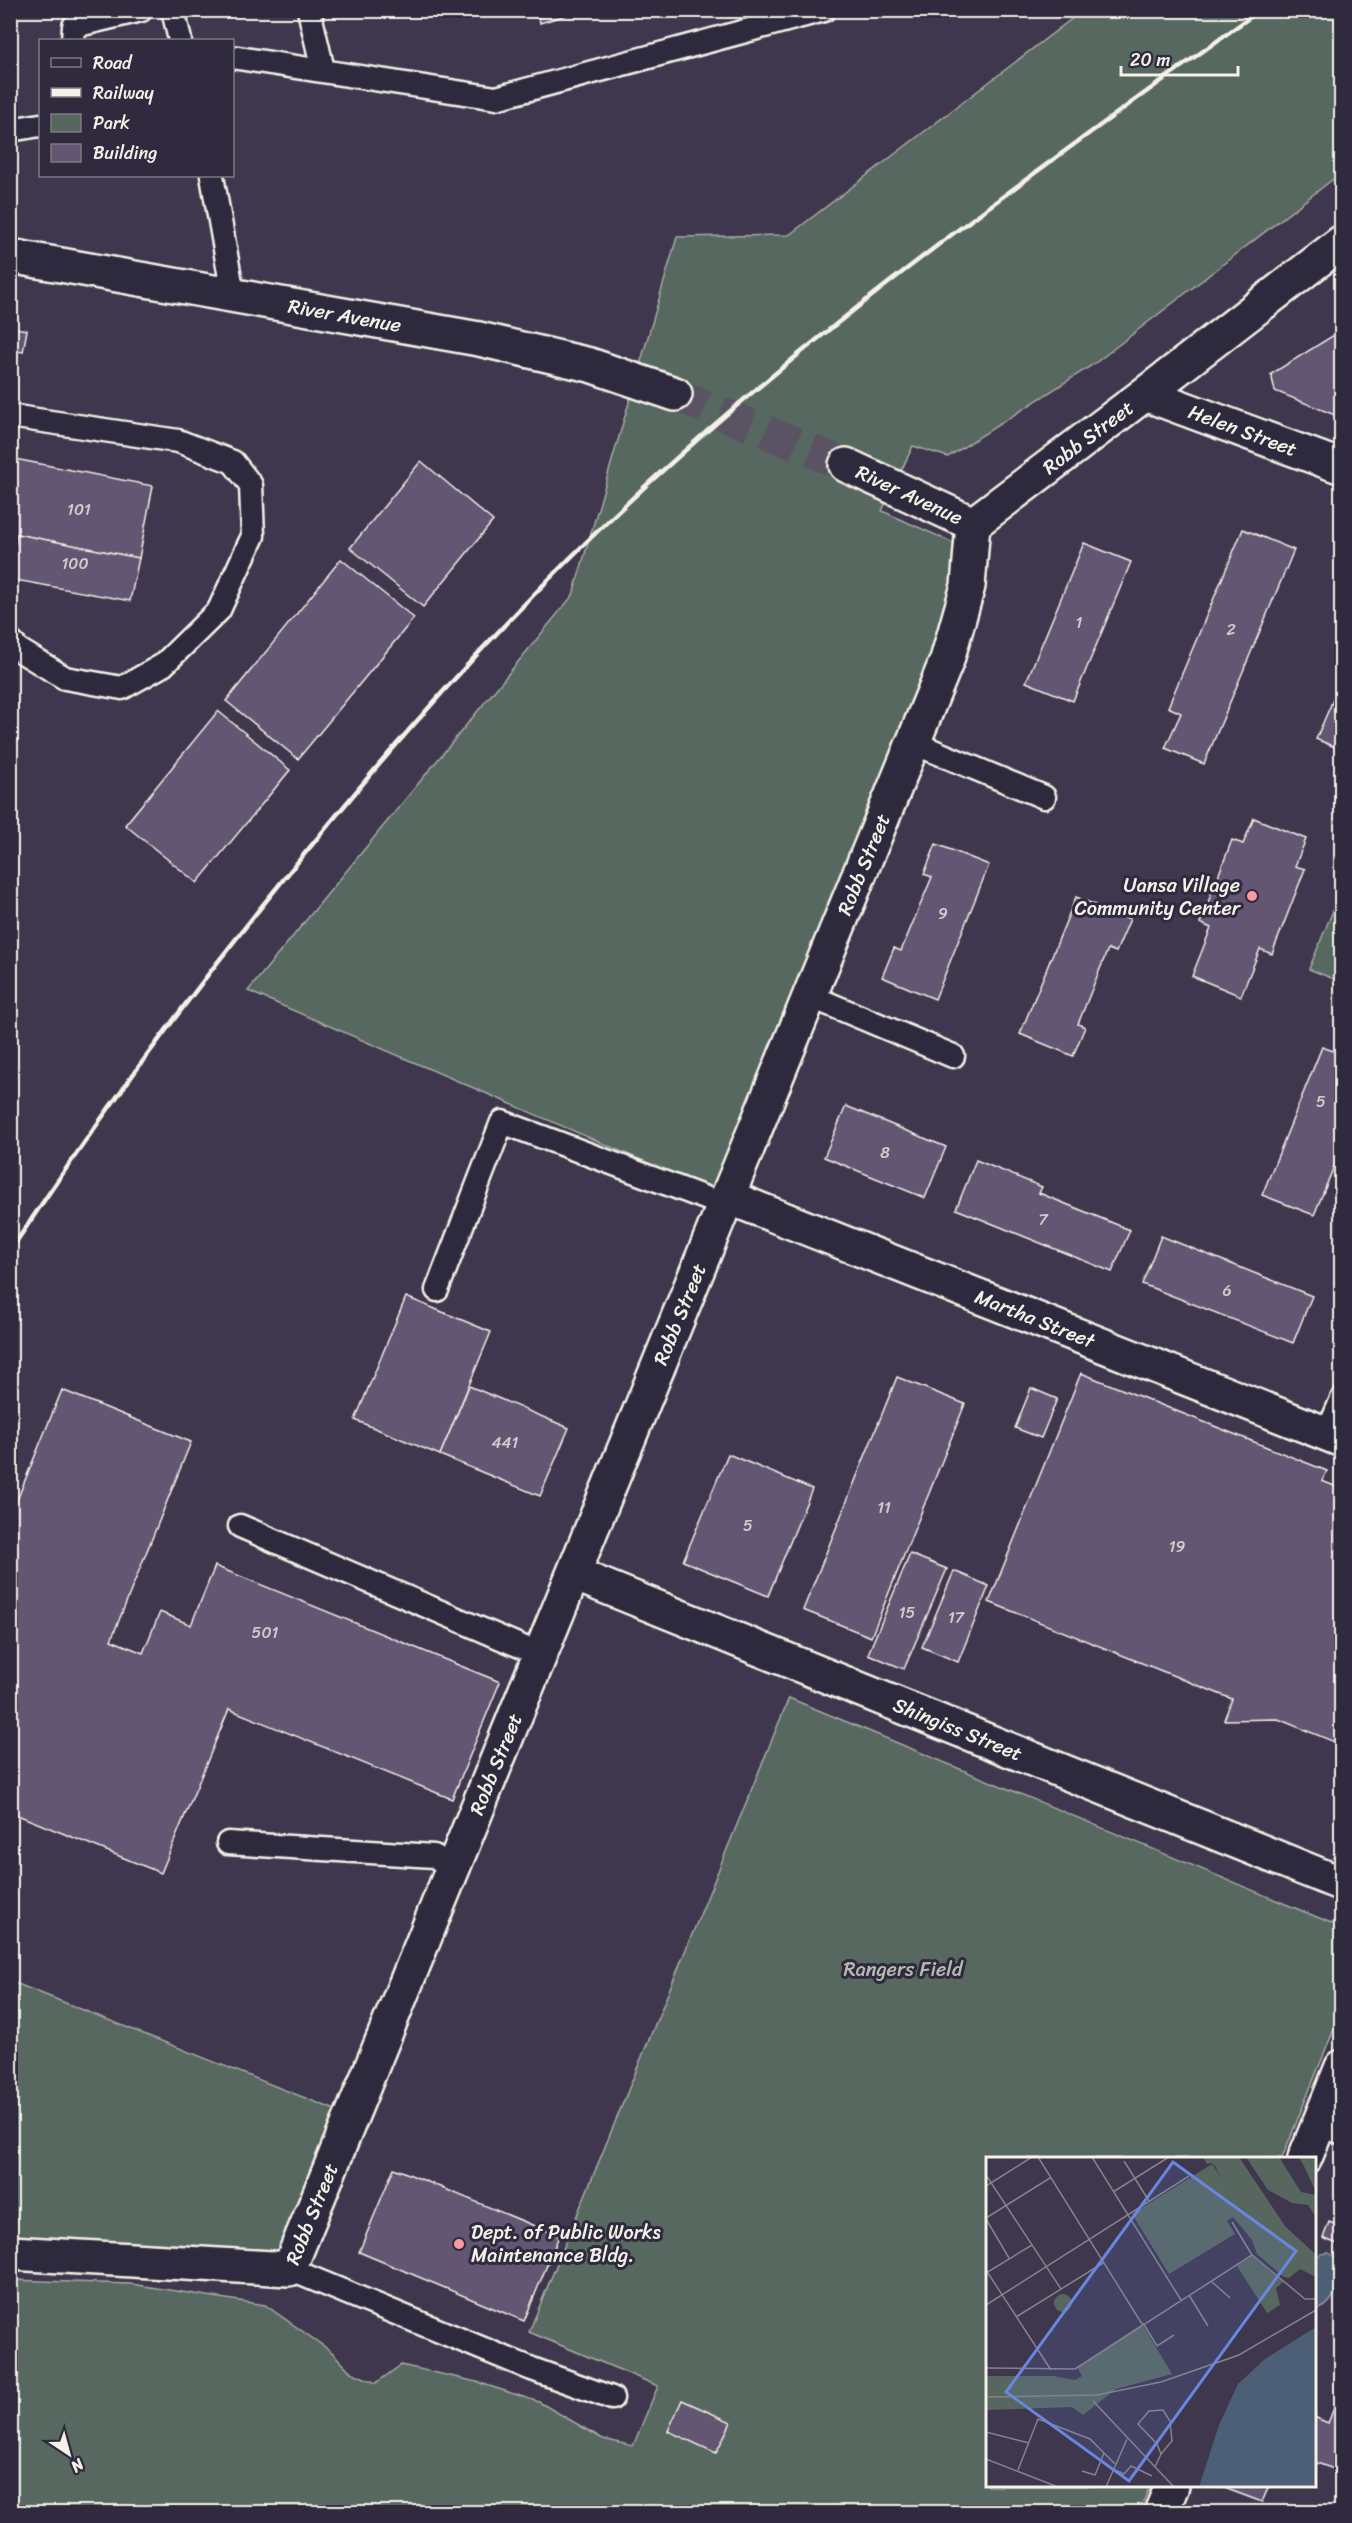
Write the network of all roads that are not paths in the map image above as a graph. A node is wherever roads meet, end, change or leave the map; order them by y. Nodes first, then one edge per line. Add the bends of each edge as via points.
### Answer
1 (141, 10) edge
2 (173, 10) edge
3 (309, 10) edge
4 (824, 10) edge
5 (72, 26) edge
6 (180, 39) edge
7 (234, 57) edge
8 (323, 70) junction
9 (39, 125) edge
10 (10, 130) edge
11 (212, 177) edge
12 (1341, 242) edge
13 (10, 256) edge
14 (233, 294) junction
15 (675, 394) tunnel mouth
16 (1145, 394) junction
17 (10, 416) edge
18 (846, 465) tunnel mouth
19 (1341, 467) edge
20 (973, 524) junction
21 (10, 641) edge
22 (914, 742) junction
23 (1044, 797) dead end
24 (810, 996) junction
25 (953, 1056) dead end
26 (726, 1201) junction
27 (437, 1290) dead end
28 (1341, 1399) edge
29 (1334, 1437) edge
30 (240, 1526) dead end
31 (573, 1574) junction
32 (541, 1655) junction
33 (228, 1843) dead end
34 (453, 1868) junction
35 (1341, 1884) edge
36 (1341, 2067) edge
37 (1330, 2128) edge
38 (1306, 2157) edge
39 (10, 2253) edge
40 (289, 2269) junction
41 (612, 2398) dead end

1 - 5 lane
2 - 6 lane
3 - 8 lane
4 - 8 lane via 496,98
7 - 8 lane
9 - 10 lane
11 - 14 lane
12 - 16 street, Robb Street
13 - 14 street, River Avenue
14 - 15 street, River Avenue via 543,352
16 - 19 street, Helen Street
16 - 20 street, Robb Street
17 - 21 lane via 178,441 233,462 251,485 252,536 219,610 163,665 122,688 65,678
18 - 20 street, River Avenue
20 - 22 street, Robb Street via 968,586 947,660
22 - 23 lane
22 - 24 street, Robb Street
24 - 25 lane
24 - 26 street, Robb Street
26 - 27 lane via 502,1122
26 - 29 street, Martha Street
26 - 31 street, Robb Street
28 - 29 lane
30 - 32 lane
31 - 32 street, Robb Street
31 - 35 street, Shingiss Street
32 - 34 street, Robb Street
33 - 34 lane via 434,1856
34 - 40 street, Robb Street
36 - 37 street
37 - 38 street
39 - 40 street, Robb Street
40 - 41 lane

